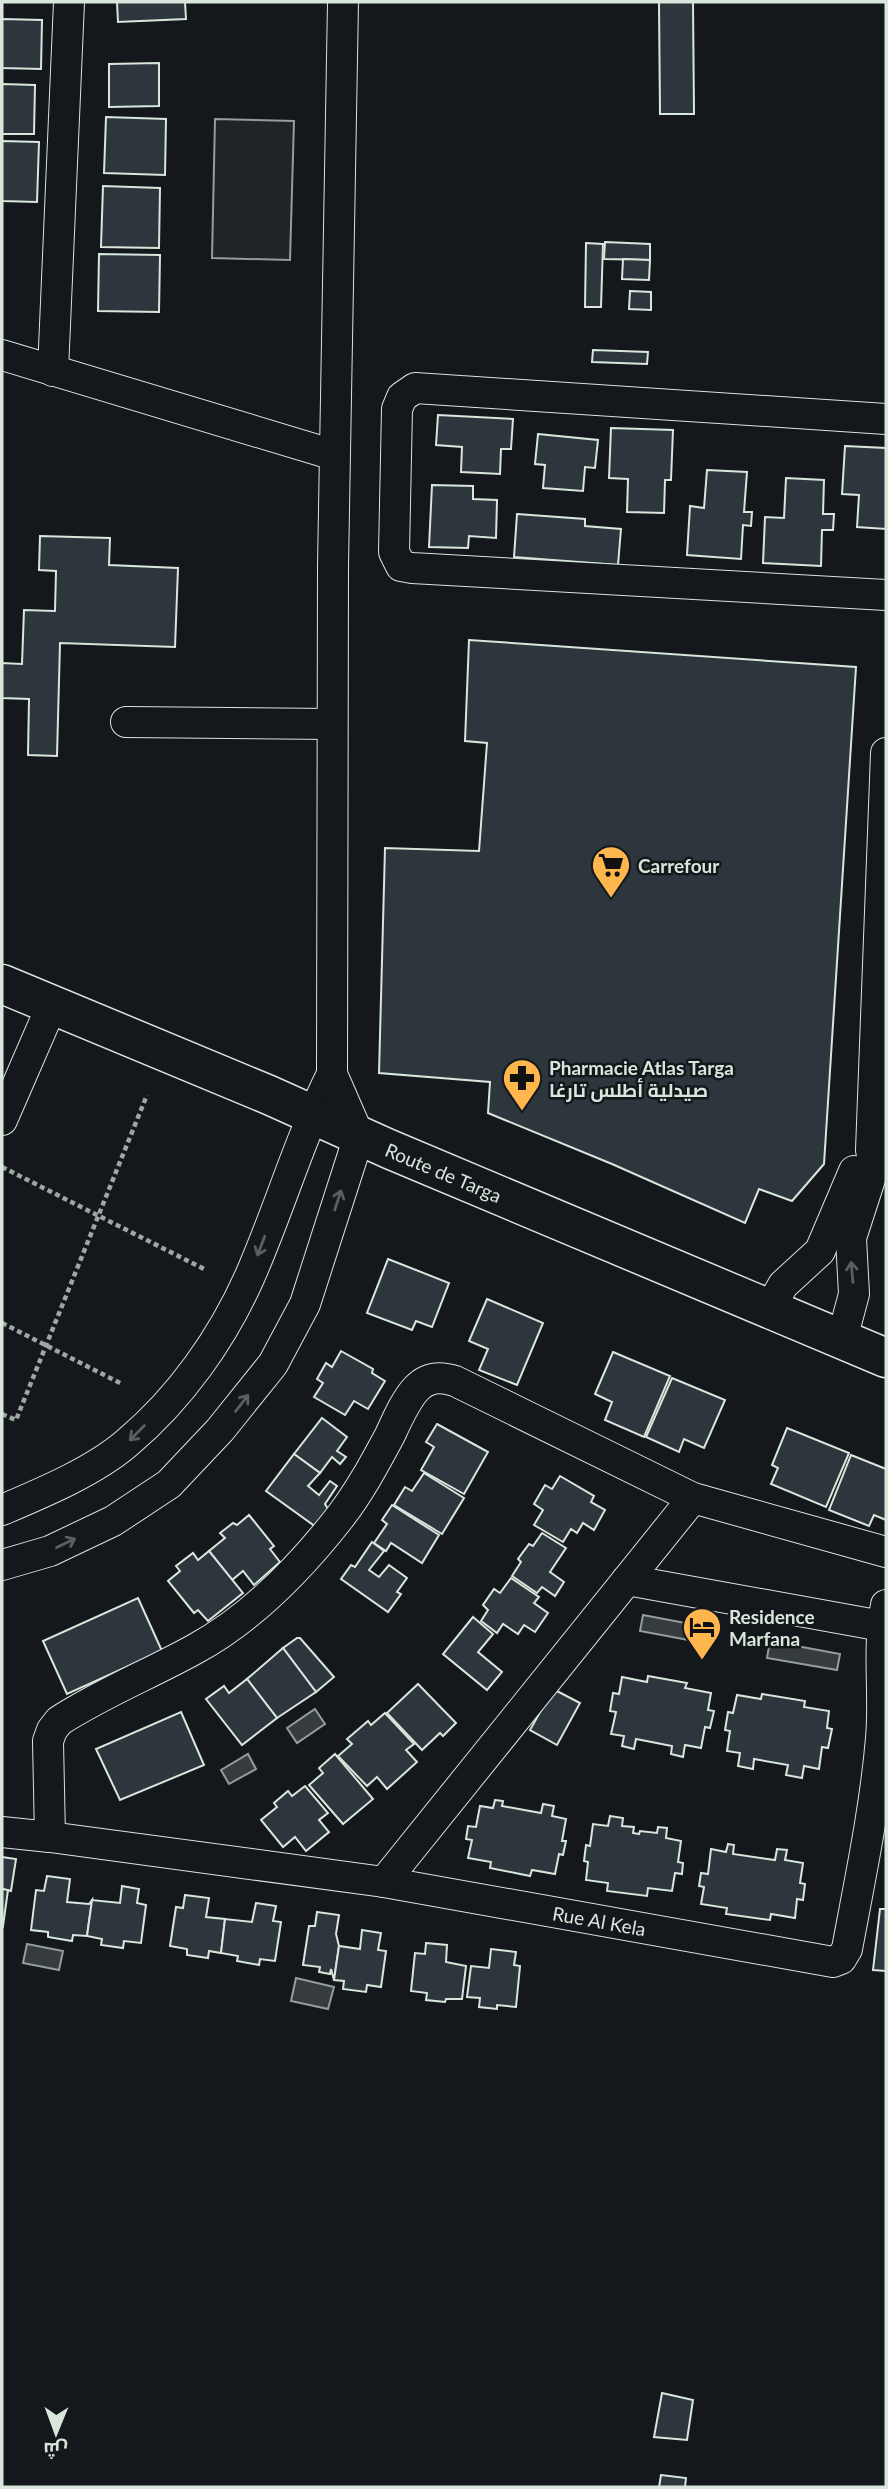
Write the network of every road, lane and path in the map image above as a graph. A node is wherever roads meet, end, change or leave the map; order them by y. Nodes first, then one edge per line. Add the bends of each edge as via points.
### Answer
1 (69, 2) edge
2 (343, 2) edge
3 (2, 355) edge
4 (53, 371) junction
5 (886, 419) edge
6 (334, 455) junction
7 (886, 595) edge
8 (126, 722) dead end
9 (332, 724) junction
10 (886, 753) edge
11 (883, 983) edge
12 (2, 984) edge
13 (51, 1005) junction
14 (881, 1046) edge
15 (332, 1074) junction
16 (147, 1095) dead end
17 (312, 1114) junction
18 (2, 1120) edge
19 (359, 1136) junction
20 (2, 1167) edge
21 (98, 1216) junction
22 (841, 1234) junction
23 (204, 1269) dead end
24 (769, 1310) junction
25 (2, 1323) edge
26 (842, 1339) junction
27 (46, 1343) junction
28 (886, 1358) edge
29 (122, 1384) dead end
30 (2, 1414) edge
31 (693, 1497) junction
32 (2, 1510) edge
33 (886, 1552) edge
34 (2, 1564) edge
35 (627, 1580) junction
36 (884, 1615) edge
37 (2, 1832) edge
38 (50, 1837) junction
39 (384, 1882) junction

1 - 4 street
2 - 6 street
3 - 4 street
4 - 6 street
5 - 7 street via 415,388 402,397 397,409 394,552 401,566 412,568
6 - 9 street
8 - 9 street
9 - 15 street
10 - 11 street
11 - 14 street
12 - 13 main road, Route de Targa
13 - 17 main road, Route de Targa
13 - 18 street
14 - 22 street via 873,1167 857,1189
15 - 17 street
15 - 19 street
16 - 21 path
17 - 19 main road, Route de Targa
17 -> 32 street via 250,1276 217,1340 174,1396 127,1443 74,1478
19 - 24 main road, Route de Targa
34 -> 19 street via 50,1551 113,1521 169,1484 220,1430 273,1364 305,1304
20 - 21 path
21 - 23 path
21 - 27 path
22 - 24 street via 783,1285
26 -> 22 street via 854,1294
24 - 26 main road, Route de Targa
25 - 27 path
26 - 28 main road, Route de Targa
27 - 29 path
27 - 30 path via 16,1420
31 - 33 street
31 - 35 street
31 - 38 street via 455,1381 431,1378 416,1389 341,1517 261,1602 197,1648 59,1721 48,1741
35 - 36 street
35 - 39 street
36 - 39 street, Rue Al Kela via 878,1778 847,1949 841,1959 833,1962
37 - 38 street, Rue Al Kela
38 - 39 street, Rue Al Kela

